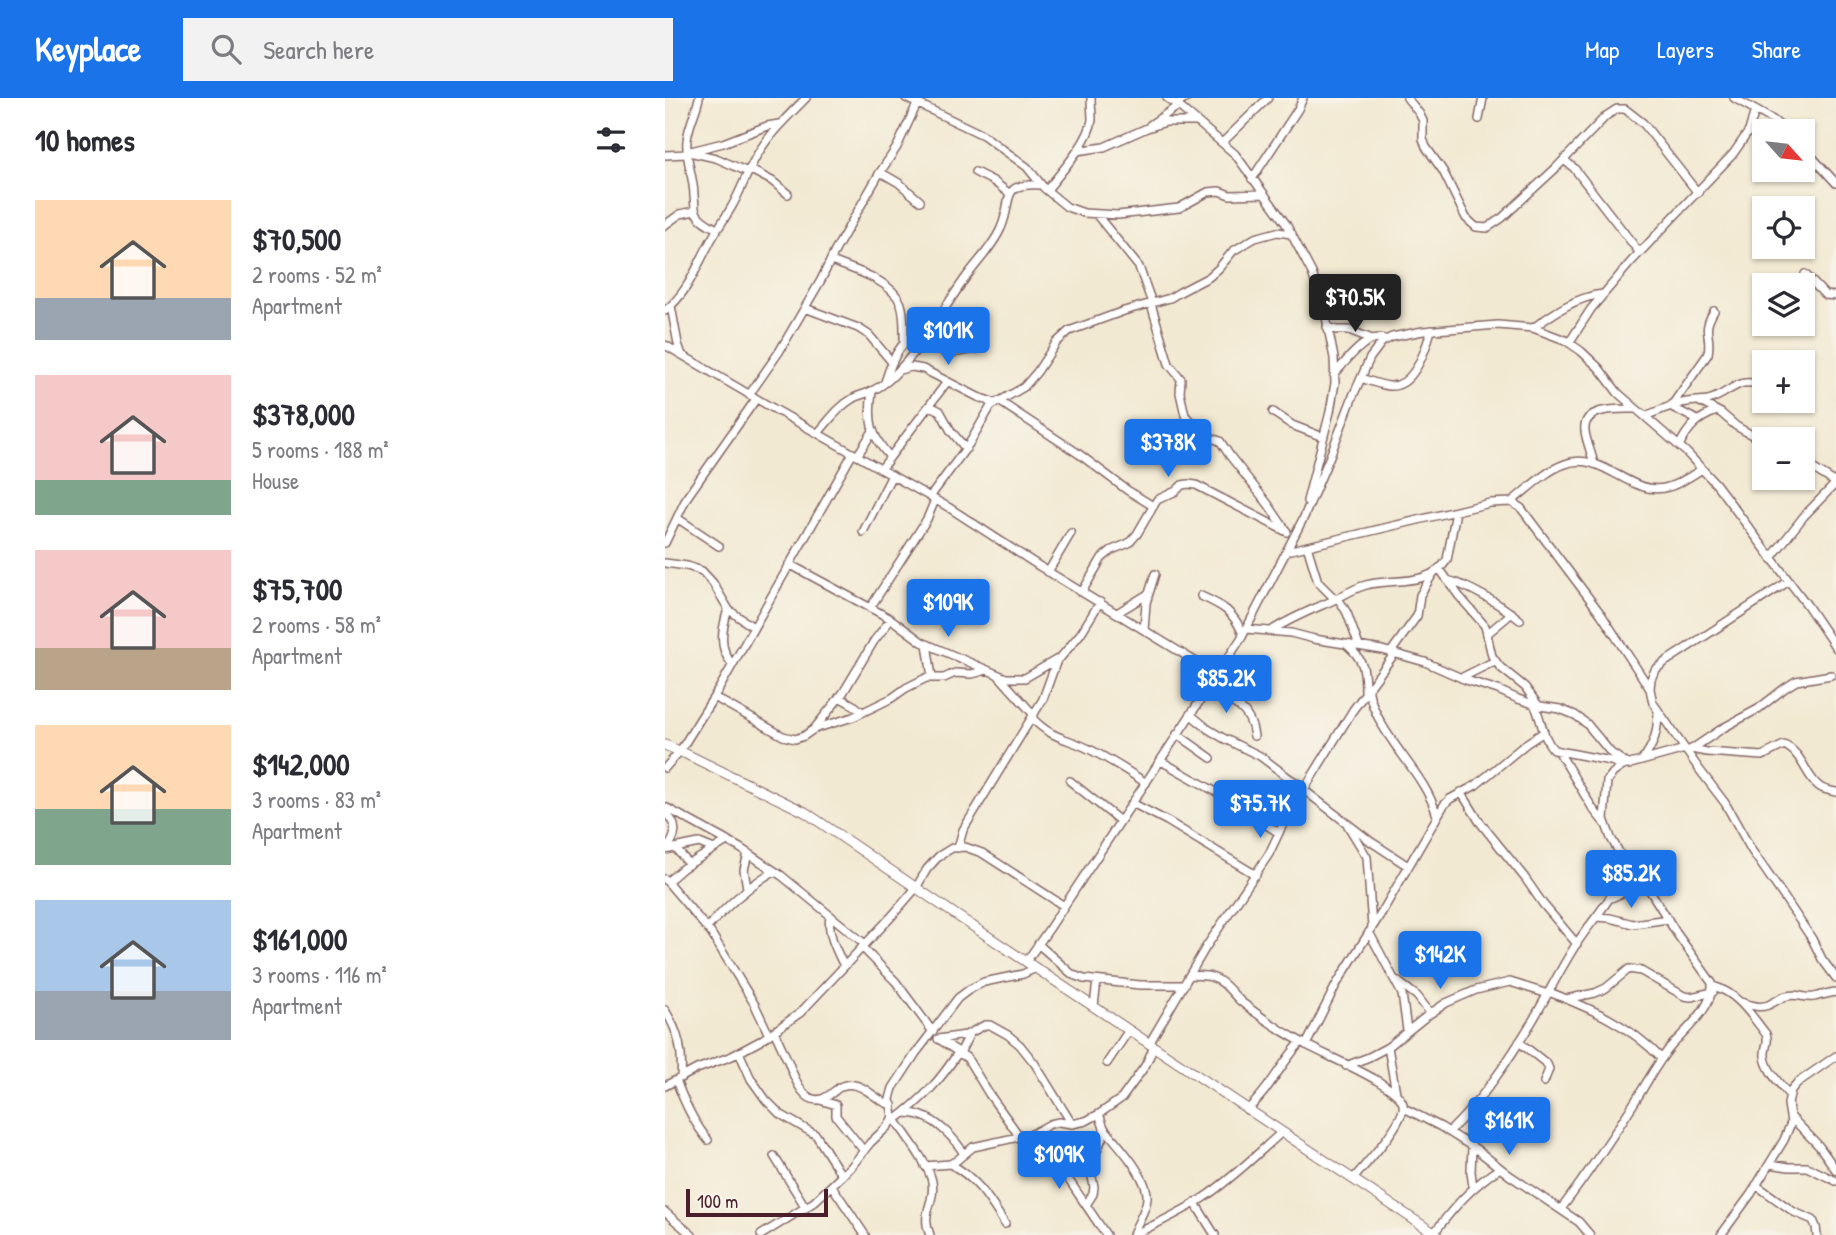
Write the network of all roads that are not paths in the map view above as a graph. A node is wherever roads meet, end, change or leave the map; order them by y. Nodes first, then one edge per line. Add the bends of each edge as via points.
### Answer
1 (699, 98) edge
2 (806, 98) edge
3 (905, 98) edge
4 (928, 98) edge
5 (1091, 98) edge
6 (1167, 98) edge
7 (1187, 98) edge
8 (1268, 98) edge
9 (1303, 98) edge
10 (1407, 98) edge
11 (1483, 98) edge
12 (1734, 98) edge
13 (920, 105) junction
14 (1177, 105) junction
15 (1755, 110) junction
16 (1479, 119) dead end
17 (1771, 119) edge
18 (1197, 121) junction
19 (780, 124) junction
20 (1148, 127) junction
21 (1222, 143) junction
22 (1077, 151) junction
23 (688, 153) junction
24 (666, 156) edge
25 (1565, 160) junction
26 (1815, 160) edge
27 (748, 171) junction
28 (880, 172) junction
29 (975, 172) dead end
30 (1252, 179) junction
31 (1836, 183) edge
32 (1044, 187) junction
33 (1698, 192) junction
34 (788, 194) dead end
35 (1010, 194) junction
36 (1263, 194) junction
37 (920, 201) dead end
38 (695, 211) junction
39 (1096, 214) junction
40 (665, 225) edge
41 (717, 229) junction
42 (1292, 234) junction
43 (1639, 252) junction
44 (831, 261) junction
45 (1815, 284) edge
46 (1390, 286) dead end
47 (1604, 294) junction
48 (1320, 296) junction
49 (1836, 296) edge
50 (1152, 304) junction
51 (805, 307) junction
52 (668, 308) edge
53 (1714, 312) dead end
54 (934, 325) junction
55 (1327, 327) junction
56 (1534, 328) junction
57 (1431, 330) junction
58 (1372, 339) junction
59 (1386, 340) junction
60 (904, 343) junction
61 (1569, 343) junction
62 (921, 344) junction
63 (665, 345) edge
64 (977, 349) dead end
65 (682, 355) junction
66 (891, 361) junction
67 (898, 370) junction
68 (1334, 375) junction
69 (1361, 378) junction
70 (947, 382) junction
71 (884, 383) junction
72 (1752, 383) edge
73 (872, 391) junction
74 (753, 397) junction
75 (1698, 401) junction
76 (997, 402) junction
77 (930, 406) junction
78 (1671, 406) junction
79 (1637, 409) junction
80 (1717, 411) junction
81 (1273, 412) dead end
82 (1645, 416) junction
83 (1697, 420) junction
84 (873, 431) junction
85 (818, 433) junction
86 (1752, 435) edge
87 (1324, 437) junction
88 (1679, 446) junction
89 (966, 449) junction
90 (855, 454) junction
91 (890, 457) junction
92 (1594, 464) junction
93 (881, 469) junction
94 (1702, 469) junction
95 (1815, 470) edge
96 (892, 475) junction
97 (1836, 483) edge
98 (933, 498) junction
99 (1511, 502) junction
100 (1153, 506) junction
101 (1456, 511) junction
102 (677, 518) junction
103 (1302, 522) junction
104 (863, 532) dead end
105 (1071, 533) dead end
106 (1290, 534) junction
107 (665, 543) edge
108 (719, 546) dead end
109 (1307, 546) junction
110 (1287, 551) junction
111 (1771, 558) junction
112 (665, 563) edge
113 (789, 564) junction
114 (1436, 570) junction
115 (1048, 572) junction
116 (1155, 574) dead end
117 (1446, 580) junction
118 (1789, 581) junction
119 (1082, 592) junction
120 (1148, 594) junction
121 (1201, 596) dead end
122 (1336, 598) junction
123 (1100, 603) junction
124 (870, 608) junction
125 (728, 609) junction
126 (1117, 613) junction
127 (1511, 613) junction
128 (891, 619) junction
129 (1520, 620) dead end
130 (753, 627) junction
131 (1144, 630) junction
132 (1271, 631) junction
133 (1245, 632) junction
134 (1488, 633) junction
135 (926, 644) junction
136 (1347, 644) junction
137 (1359, 646) junction
138 (1836, 648) edge
139 (1393, 653) junction
140 (1057, 660) junction
141 (1495, 660) junction
142 (732, 664) junction
143 (987, 670) junction
144 (998, 674) junction
145 (1216, 674) junction
146 (1831, 675) dead end
147 (932, 677) junction
148 (1461, 678) junction
149 (1650, 689) junction
150 (1366, 690) junction
151 (1205, 691) junction
152 (714, 697) junction
153 (839, 697) junction
154 (1536, 704) junction
155 (1658, 709) junction
156 (862, 712) junction
157 (1190, 714) junction
158 (1033, 717) junction
159 (814, 729) junction
160 (1544, 732) junction
161 (1177, 734) junction
162 (1254, 736) dead end
163 (665, 745) edge
164 (1688, 750) junction
165 (680, 751) junction
166 (1558, 751) junction
167 (1211, 758) dead end
168 (1161, 761) junction
169 (1640, 761) junction
170 (1626, 766) junction
171 (665, 768) edge
172 (1070, 781) dead end
173 (1146, 783) junction
174 (1304, 789) junction
175 (1461, 792) junction
176 (1836, 792) edge
177 (1132, 803) junction
178 (665, 807) edge
179 (665, 813) edge
180 (1437, 816) junction
181 (1120, 821) junction
182 (1346, 823) junction
183 (1607, 827) junction
184 (1279, 833) junction
185 (727, 841) junction
186 (958, 848) junction
187 (676, 849) junction
188 (714, 849) junction
189 (665, 850) edge
190 (748, 853) junction
191 (1622, 856) junction
192 (689, 864) junction
193 (1408, 866) junction
194 (774, 871) junction
195 (1256, 875) junction
196 (667, 880) edge
197 (1645, 883) junction
198 (747, 888) junction
199 (916, 888) junction
200 (1608, 900) junction
201 (1064, 906) junction
202 (830, 915) junction
203 (1596, 917) junction
204 (1668, 919) junction
205 (707, 928) junction
206 (1371, 929) junction
207 (1038, 944) junction
208 (1577, 944) junction
209 (863, 946) junction
210 (1026, 961) junction
211 (844, 966) junction
212 (1036, 968) junction
213 (1190, 975) junction
214 (1836, 978) edge
215 (1395, 980) junction
216 (1097, 981) junction
217 (1184, 985) junction
218 (1713, 989) junction
219 (1836, 992) edge
220 (1548, 993) junction
221 (1566, 999) junction
222 (1739, 1001) junction
223 (1094, 1006) junction
224 (665, 1010) edge
225 (1430, 1013) junction
226 (1129, 1030) junction
227 (1407, 1030) junction
228 (771, 1033) junction
229 (970, 1033) junction
230 (934, 1035) junction
231 (1518, 1042) junction
232 (1304, 1043) junction
233 (1152, 1045) junction
234 (1388, 1047) junction
235 (739, 1052) junction
236 (960, 1052) junction
237 (1836, 1056) edge
238 (1661, 1058) junction
239 (1107, 1063) dead end
240 (1346, 1066) junction
241 (678, 1079) junction
242 (1544, 1082) dead end
243 (665, 1086) edge
244 (1396, 1093) junction
245 (1789, 1095) junction
246 (820, 1100) junction
247 (892, 1105) junction
248 (1404, 1108) junction
249 (1247, 1110) junction
250 (905, 1113) junction
251 (1099, 1115) junction
252 (1790, 1116) junction
253 (894, 1119) junction
254 (1072, 1124) junction
255 (1104, 1128) junction
256 (1037, 1131) junction
257 (1282, 1132) junction
258 (1449, 1132) junction
259 (1020, 1137) junction
260 (708, 1140) dead end
261 (1472, 1146) junction
262 (864, 1151) junction
263 (964, 1154) junction
264 (774, 1156) dead end
265 (950, 1164) junction
266 (1770, 1164) junction
267 (925, 1166) junction
268 (1500, 1168) junction
269 (1836, 1170) edge
270 (842, 1176) junction
271 (1353, 1179) junction
272 (1836, 1181) edge
273 (1756, 1185) junction
274 (832, 1186) junction
275 (1473, 1187) junction
276 (1195, 1203) junction
277 (1086, 1205) junction
278 (806, 1208) junction
279 (1561, 1209) junction
280 (665, 1212) edge
281 (1005, 1224) dead end
282 (1436, 1234) edge
283 (692, 1235) edge
284 (761, 1235) edge
285 (865, 1235) edge
286 (930, 1235) edge
287 (1106, 1235) edge
288 (1133, 1235) edge
289 (1215, 1235) edge
290 (1590, 1235) edge
291 (1721, 1235) edge
292 (1817, 1235) edge

1 - 23 street via 689,126
2 - 19 street
3 - 13 street
4 - 13 street
5 - 22 street via 1092,122
6 - 14 street
7 - 14 street
8 - 21 street
9 - 30 street
10 - 25 street via 1423,121 1426,147 1476,228 1493,224
11 - 16 street
12 - 15 street
13 - 28 street
13 - 32 street via 983,135 1027,167
14 - 18 street
14 - 20 street
15 - 17 street
15 - 33 street via 1749,131
18 - 20 street
18 - 21 street
19 - 23 street
19 - 27 street
20 - 22 street via 1104,147
21 - 30 street
22 - 32 street
23 - 24 street
23 - 27 street
23 - 38 street
25 - 33 street via 1606,116 1625,109 1643,123
25 - 43 street
26 - 31 street
27 - 34 street
27 - 41 street
28 - 37 street
28 - 44 street
29 - 35 street
30 - 36 street
32 - 35 street via 1018,186
32 - 39 street via 1067,207
33 - 43 street
35 - 54 street via 994,242
36 - 39 street via 1209,192 1179,208
36 - 42 street
38 - 40 street via 680,214
38 - 41 street
39 - 50 street via 1139,267
41 - 52 street via 679,299
42 - 48 street
42 - 50 street via 1277,232 1255,238 1233,251 1209,277
43 - 47 street
44 - 51 street
44 - 60 street via 893,290 901,304
45 - 49 street via 1825,295
46 - 48 street
47 - 56 street via 1581,299
47 - 61 street
48 - 55 street
50 - 76 street via 1069,331 1024,387
50 - 106 street via 1169,364 1181,379 1185,415 1202,435 1220,441
51 - 66 street via 858,328
51 - 74 street
52 - 65 street
53 - 78 street via 1706,327 1708,354
54 - 60 street
54 - 62 street
55 - 58 street
55 - 68 street
56 - 57 street via 1498,325
56 - 61 street
57 - 59 street
57 - 69 street via 1422,359 1403,382 1389,386
58 - 59 street
58 - 68 street
59 - 69 street
60 - 66 street
61 - 79 street
62 - 64 street via 951,353
62 - 67 street
63 - 65 street
65 - 74 street
66 - 71 street
67 - 70 street via 923,369
67 - 71 street
68 - 87 street
69 - 103 street
70 - 76 street
70 - 77 street
71 - 73 street
72 - 75 street
73 - 84 street via 869,416
73 - 85 street via 840,408
74 - 85 street
74 - 102 street
75 - 78 street
75 - 80 street
76 - 89 street
76 - 100 street
77 - 89 street via 940,411
77 - 91 street
78 - 82 street
78 - 83 street
79 - 82 street
79 - 92 street via 1598,411 1587,422 1584,429
80 - 83 street
80 - 86 street
81 - 87 street
82 - 88 street
83 - 88 street
84 - 90 street
84 - 91 street
85 - 90 street
87 - 103 street
88 - 94 street
89 - 98 street
90 - 93 street
90 - 113 street
91 - 93 street
92 - 94 street via 1653,489 1682,482
92 - 99 street via 1567,463
93 - 96 street
94 - 111 street
95 - 97 street
96 - 98 street
96 - 104 street
97 - 111 street
98 - 115 street
98 - 124 street via 927,519
99 - 101 street
99 - 149 street via 1539,530
100 - 106 street via 1182,485 1193,484
100 - 119 street via 1129,543 1102,558
101 - 109 street
101 - 114 street via 1447,559
102 - 107 street
102 - 108 street
103 - 106 street
105 - 115 street
106 - 110 street
109 - 110 street
109 - 122 street via 1318,582
110 - 133 street
111 - 118 street
112 - 125 street via 702,571
113 - 124 street
113 - 130 street
114 - 117 street
114 - 122 street via 1418,579 1364,586
114 - 139 street via 1420,595 1417,616
115 - 119 street
116 - 120 street
117 - 127 street
117 - 134 street
118 - 138 street
118 - 149 street via 1665,662 1655,670
119 - 123 street
120 - 126 street
120 - 131 street
121 - 133 street via 1230,611
122 - 132 street
122 - 137 street via 1347,612
123 - 126 street
123 - 140 street via 1081,634
124 - 128 street
125 - 130 street
125 - 142 street via 722,645
126 - 131 street
127 - 129 street
127 - 134 street
128 - 135 street
128 - 153 street
130 - 142 street
131 - 145 street
132 - 133 street
132 - 136 street
133 - 145 street
134 - 141 street
135 - 143 street
135 - 147 street
136 - 137 street
136 - 150 street via 1364,665
137 - 139 street
139 - 148 street
139 - 150 street
140 - 144 street via 1025,678
140 - 158 street
141 - 148 street
141 - 154 street
142 - 152 street
143 - 144 street
143 - 147 street
144 - 158 street
145 - 151 street
146 - 164 street via 1796,681
147 - 156 street
148 - 154 street
149 - 155 street
150 - 174 street
150 - 180 street via 1374,711 1428,792
151 - 157 street
151 - 162 street via 1244,712
152 - 159 street via 783,736 795,739
152 - 165 street
153 - 156 street
153 - 159 street
154 - 160 street
154 - 170 street via 1575,715
155 - 164 street
155 - 169 street via 1656,735
156 - 159 street
157 - 161 street
157 - 174 street
158 - 173 street via 1043,730 1091,750
158 - 186 street via 963,830
160 - 166 street via 1548,744
160 - 175 street
161 - 167 street
161 - 168 street
163 - 165 street
164 - 169 street
164 - 176 street via 1762,756 1784,745 1817,786
164 - 214 street
165 - 171 street
165 - 199 street via 805,813
166 - 170 street
166 - 183 street
168 - 173 street
168 - 184 street
169 - 170 street
170 - 183 street via 1607,781
172 - 181 street
173 - 177 street
174 - 182 street
174 - 184 street
175 - 180 street
175 - 208 street
177 - 181 street
177 - 195 street
178 - 185 street
179 - 189 street via 675,826 672,843
180 - 193 street
181 - 201 street
182 - 193 street
182 - 206 street via 1367,857
183 - 191 street
184 - 195 street
185 - 188 street
185 - 190 street
186 - 199 street via 939,856
186 - 201 street via 982,853
187 - 188 street via 699,843
187 - 189 street
187 - 192 street
188 - 192 street
190 - 194 street
190 - 198 street via 744,870
191 - 197 street
191 - 200 street via 1623,871
192 - 196 street
193 - 206 street
194 - 198 street
194 - 202 street
195 - 213 street
196 - 205 street
197 - 200 street
197 - 204 street
198 - 205 street
199 - 209 street
199 - 210 street
200 - 203 street
201 - 207 street
202 - 209 street
202 - 211 street via 830,930
203 - 204 street via 1633,924
203 - 208 street
204 - 218 street
205 - 228 street
206 - 215 street
206 - 232 street
207 - 210 street
207 - 216 street via 1073,975
208 - 220 street
209 - 211 street
209 - 230 street
210 - 212 street
211 - 228 street via 800,1013
212 - 223 street
212 - 230 street via 970,989 947,1010
213 - 217 street
213 - 232 street via 1219,981 1243,1003
215 - 225 street
215 - 227 street via 1402,994
216 - 217 street
216 - 223 street
217 - 233 street
218 - 221 street via 1683,996 1641,971 1629,969 1606,988
218 - 222 street via 1725,990
218 - 238 street via 1706,1006
219 - 222 street via 1810,998 1791,995 1764,1007
220 - 221 street
220 - 225 street via 1510,982 1476,990
220 - 231 street
221 - 238 street via 1628,1029
222 - 245 street via 1769,1039 1765,1058
223 - 226 street
224 - 241 street via 682,1050
225 - 227 street
226 - 233 street
226 - 239 street
227 - 234 street
228 - 235 street
228 - 246 street via 796,1082 808,1096
229 - 230 street
229 - 236 street
229 - 254 street via 990,1025 1020,1045
230 - 236 street
230 - 247 street via 893,1088
231 - 242 street via 1546,1064 1549,1069
231 - 258 street via 1492,1084
232 - 240 street
232 - 249 street via 1290,1054
233 - 249 street
233 - 251 street via 1145,1066 1122,1098
234 - 240 street
234 - 244 street
235 - 241 street
235 - 270 street via 766,1100 816,1135
236 - 250 street via 921,1101
236 - 259 street
237 - 245 street via 1797,1083
238 - 279 street
240 - 244 street
241 - 243 street
241 - 260 street via 690,1114
244 - 248 street
245 - 252 street
246 - 247 street via 839,1086 855,1085
246 - 262 street via 836,1105 839,1121
247 - 253 street
248 - 258 street
248 - 271 street via 1393,1130
249 - 257 street
250 - 253 street
250 - 263 street via 932,1121
251 - 254 street
251 - 255 street
252 - 266 street via 1791,1124
252 - 269 street
253 - 262 street
253 - 267 street
254 - 256 street via 1059,1122
255 - 277 street via 1090,1167 1094,1187
255 - 288 street via 1134,1165 1148,1196
256 - 259 street
256 - 277 street
257 - 271 street
257 - 276 street
258 - 261 street
259 - 263 street via 973,1147
261 - 268 street
261 - 275 street
262 - 270 street
263 - 265 street
264 - 278 street
265 - 267 street
265 - 281 street via 978,1185
266 - 272 street via 1807,1167
266 - 273 street
267 - 286 street via 932,1181 925,1217
268 - 275 street
268 - 279 street
270 - 274 street
271 - 282 street
273 - 291 street
273 - 292 street via 1813,1220
274 - 278 street
274 - 285 street
275 - 282 street
276 - 288 street
276 - 289 street
277 - 287 street
278 - 284 street
279 - 290 street
280 - 283 street

